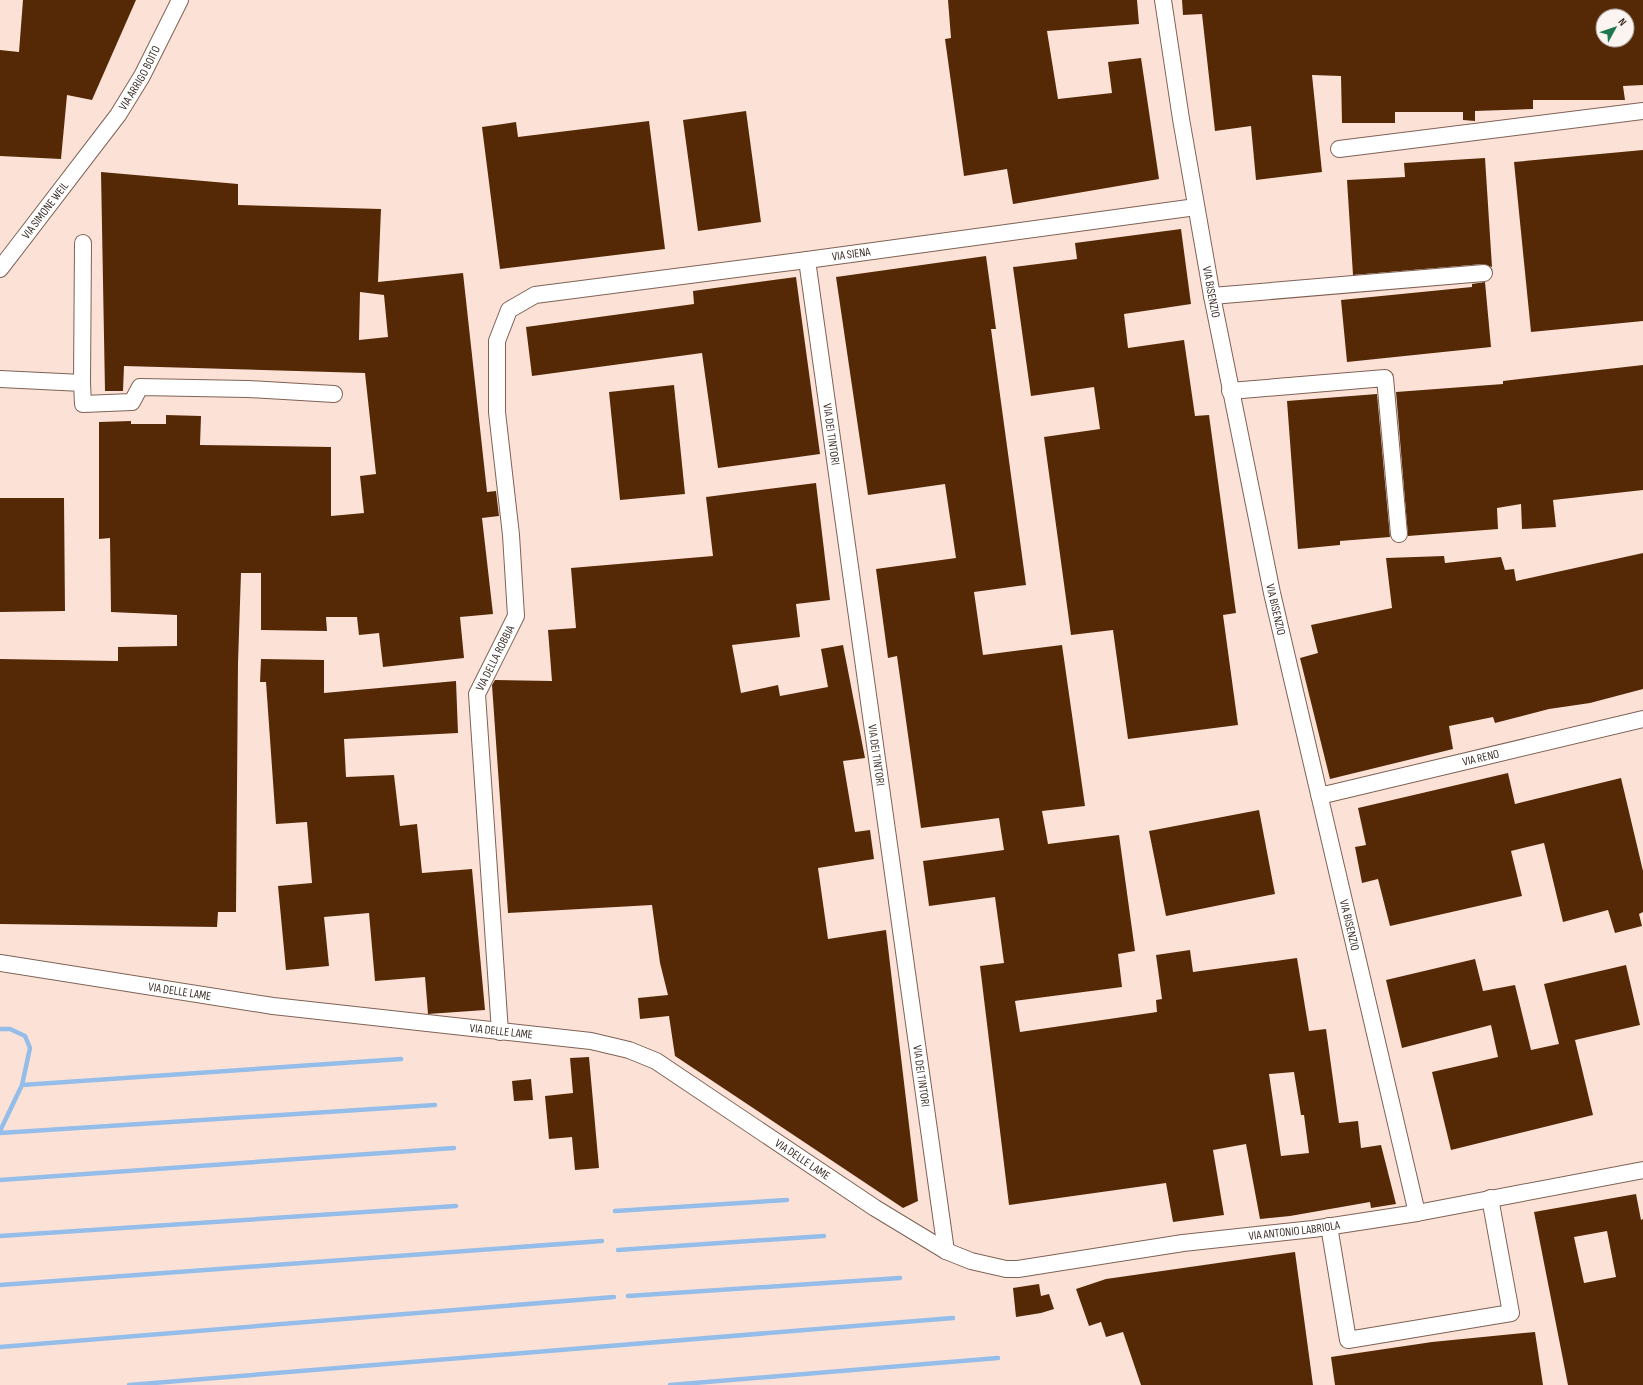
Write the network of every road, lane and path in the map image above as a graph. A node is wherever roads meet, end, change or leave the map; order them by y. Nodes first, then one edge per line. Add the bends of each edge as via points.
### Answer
1 (180, 0) edge
2 (1163, 0) edge
3 (1643, 111) edge
4 (1339, 149) dead end
5 (91, 151) joint
6 (1196, 207) junction
7 (83, 243) dead end
8 (807, 260) junction
9 (0, 269) edge
10 (1484, 273) dead end
11 (1212, 296) junction
12 (509, 310) joint
13 (0, 379) edge
14 (82, 383) junction
15 (1230, 391) junction
16 (334, 394) dead end
17 (1399, 534) dead end
18 (1643, 719) edge
19 (1319, 794) junction
20 (0, 963) edge
21 (500, 1032) junction
22 (1643, 1170) edge
23 (1490, 1198) junction
24 (1417, 1213) junction
25 (1329, 1226) junction
26 (946, 1251) junction

1 - 5 street, VIA ARRIGO BOITO via 142,76 118,115
2 - 6 street, VIA BISENZIO
3 - 4 street
5 - 9 street, VIA SIMONE WEIL
6 - 8 street, VIA SIENA
6 - 11 street, VIA BISENZIO
7 - 14 street
8 - 12 street, VIA SIENA via 536,295
8 - 26 street, VIA DEI TINTORI
10 - 11 street
11 - 15 street, VIA BISENZIO
12 - 21 street, VIA DELLA ROBBIA via 497,341 497,412 511,535 516,616 477,694
13 - 14 street
14 - 16 street via 83,404 132,402 140,387
15 - 17 street via 1385,378
15 - 19 street, VIA BISENZIO via 1272,593
18 - 19 street, VIA RENO via 1328,794
19 - 24 street, VIA BISENZIO
20 - 21 street, VIA DELLE LAME via 273,1006
21 - 26 street, VIA DELLE LAME via 591,1041 629,1050 656,1061 875,1208
22 - 23 street, VIA ANTONIO LABRIOLA
23 - 24 street, VIA ANTONIO LABRIOLA
23 - 25 street via 1511,1313 1348,1340
24 - 25 street, VIA ANTONIO LABRIOLA
25 - 26 street, VIA ANTONIO LABRIOLA via 1183,1244 1018,1269 1006,1269

